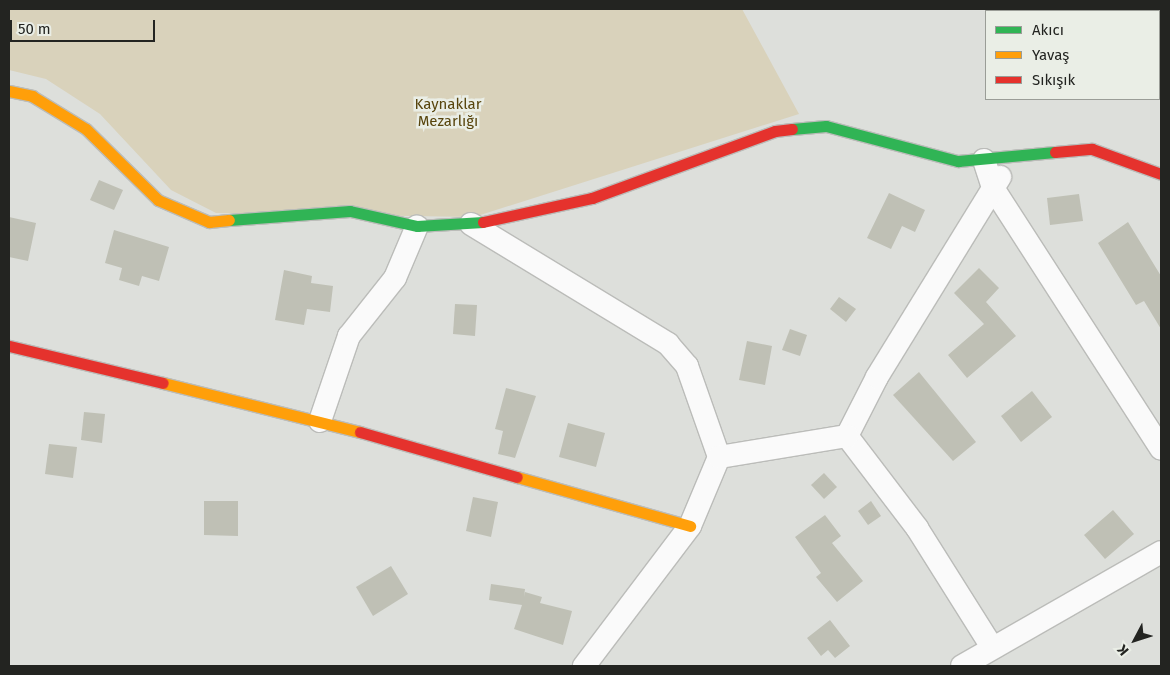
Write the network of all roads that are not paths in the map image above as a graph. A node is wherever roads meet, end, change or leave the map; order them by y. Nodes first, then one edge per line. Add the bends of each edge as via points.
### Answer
1 (9, 91) edge
2 (1011, 159) junction
3 (984, 160) junction
4 (1161, 174) edge
5 (993, 188) junction
6 (471, 224) junction
7 (417, 226) junction
8 (9, 346) edge
9 (320, 421) junction
10 (847, 436) junction
11 (1161, 449) edge
12 (719, 458) junction
13 (690, 526) junction
14 (1161, 552) edge
15 (992, 646) junction
16 (584, 666) edge
17 (962, 666) edge

1 - 7 street via 32,96 86,129 158,200 210,222 350,211
2 - 3 street
2 - 4 street via 1092,148
2 - 5 street
3 - 5 street
3 - 6 street via 958,162 826,126 775,131 592,198
5 - 10 street via 877,377
5 - 11 street
6 - 7 street
6 - 12 street via 668,344 687,366
7 - 9 street via 395,278 349,336
8 - 9 street
9 - 13 street
10 - 12 street
10 - 15 street via 917,528
12 - 13 street
13 - 16 street
14 - 15 street
15 - 17 street

